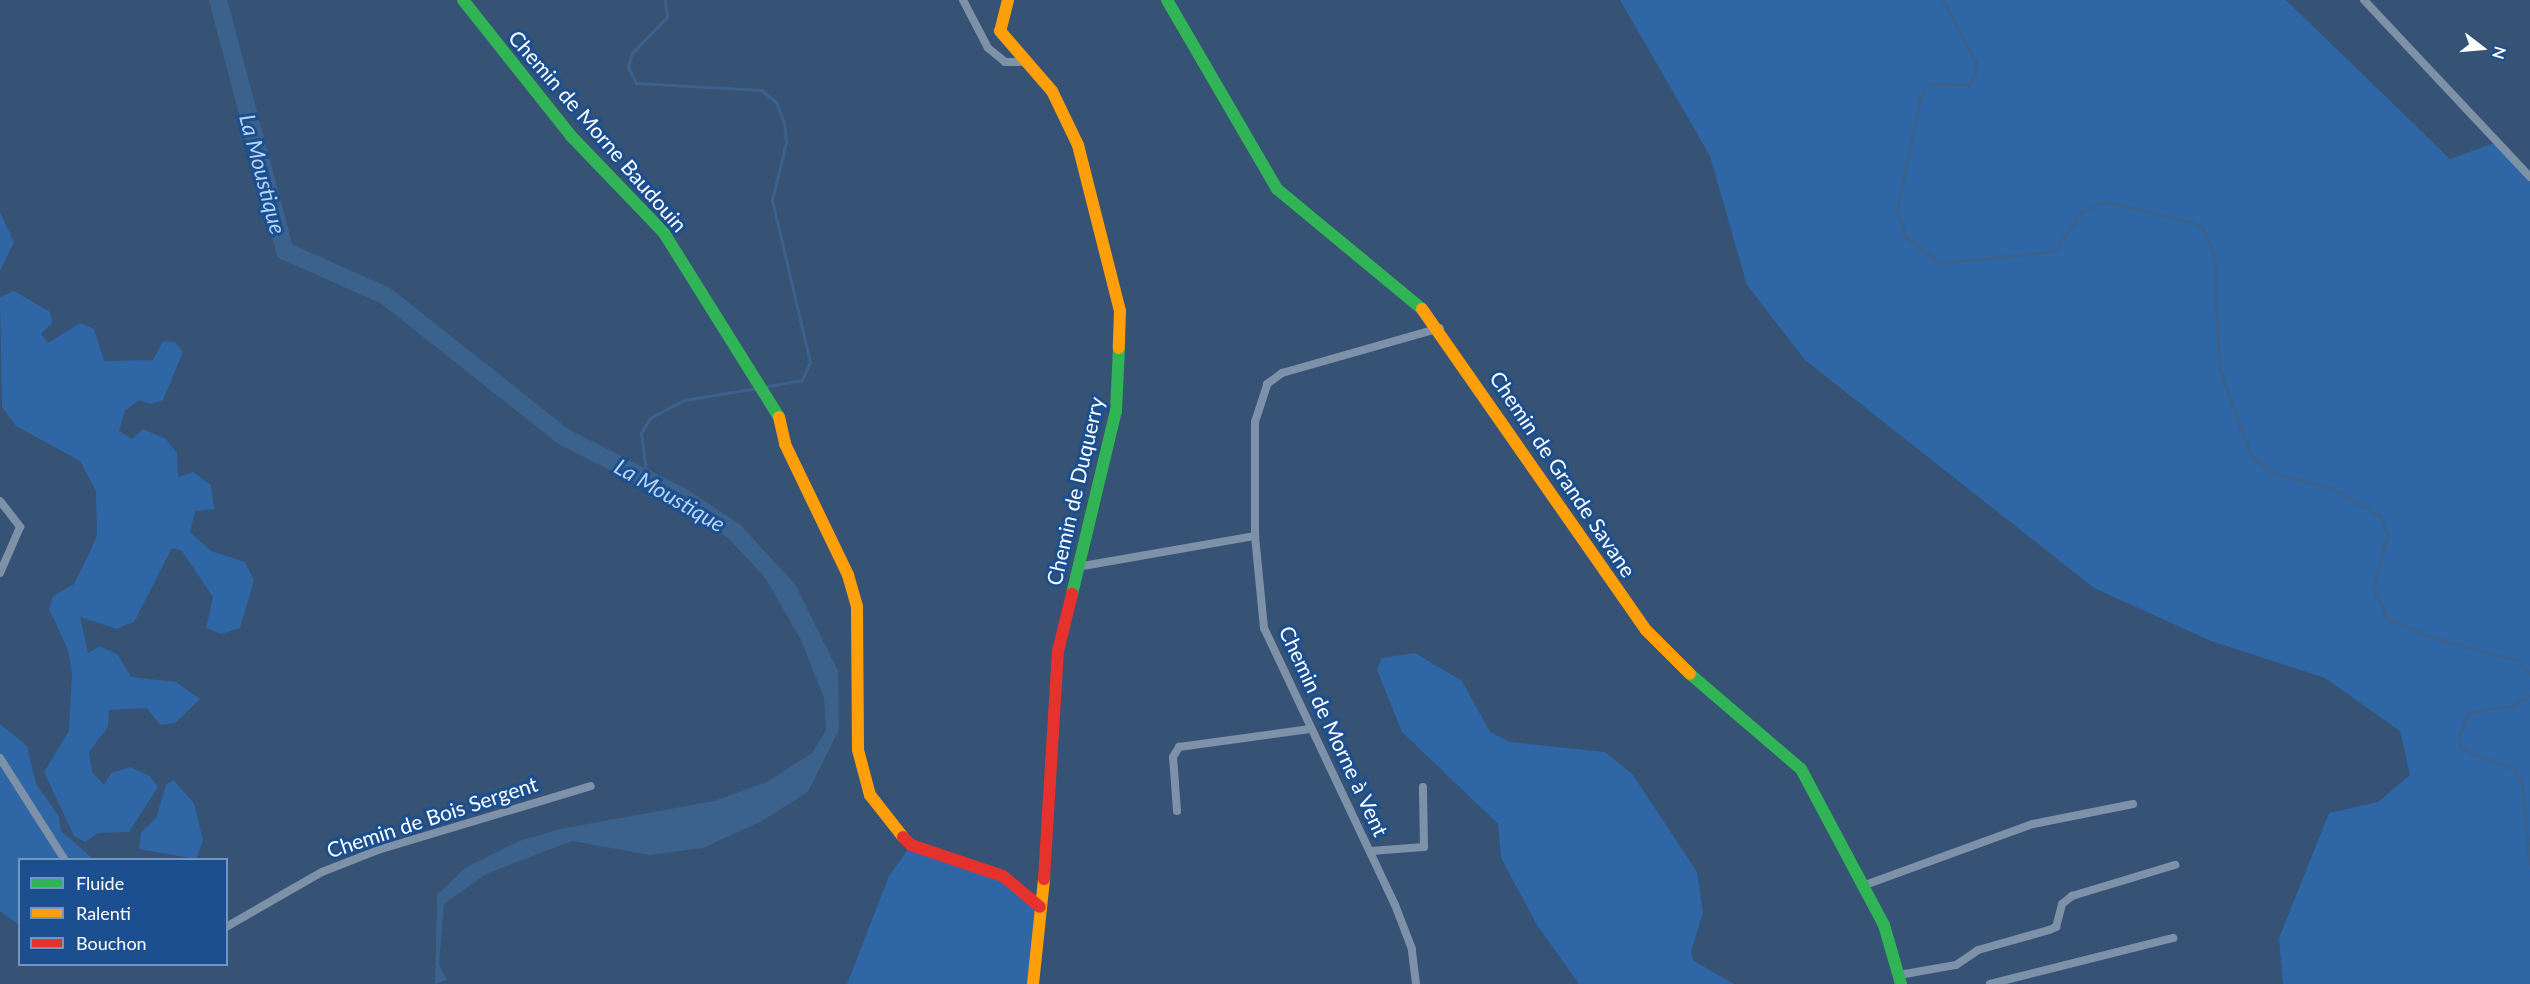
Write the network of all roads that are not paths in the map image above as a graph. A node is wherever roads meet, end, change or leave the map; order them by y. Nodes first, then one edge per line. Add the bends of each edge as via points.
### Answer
1 (463, 0) edge
2 (963, 0) edge
3 (1008, 0) edge
4 (1167, 0) edge
5 (2364, 0) edge
6 (1028, 62) junction
7 (2530, 177) edge
8 (1440, 328) junction
9 (0, 501) edge
10 (1255, 536) junction
11 (1077, 567) junction
12 (0, 573) edge
13 (1310, 729) junction
14 (0, 758) edge
15 (591, 786) dead end
16 (1423, 787) dead end
17 (2133, 804) dead end
18 (1178, 811) dead end
19 (1371, 851) junction
20 (64, 858) edge
21 (2175, 865) dead end
22 (1865, 885) junction
23 (1040, 907) junction
24 (228, 926) edge
25 (2173, 938) dead end
26 (1900, 980) edge
27 (1033, 984) edge
28 (1416, 984) edge
29 (1990, 984) edge

1 - 23 street, Chemin de Morne Baudouin via 571,136 664,232 770,400 848,574 857,607 858,750 870,795 911,845 1004,876
2 - 6 street via 988,48 1005,62
3 - 6 street, Chemin de Duquerry via 1000,31
4 - 8 street, Chemin de Grande Savane via 1276,189 1407,293
5 - 7 street
6 - 11 street, Chemin de Duquerry via 1052,91 1078,145 1120,311 1116,411
8 - 10 street, Chemin de Morne à Vent via 1314,362 1267,384 1255,422
8 - 22 street, Chemin de Grande Savane via 1646,630 1667,655 1802,769
9 - 12 street via 20,527
10 - 11 street
10 - 13 street, Chemin de Morne à Vent via 1264,628
11 - 23 street, Chemin de Duquerry via 1058,651 1051,815
13 - 18 street via 1179,747 1173,757
13 - 19 street, Chemin de Morne à Vent
14 - 20 street
15 - 24 street, Chemin de Bois Sergent via 378,850 322,872
16 - 19 street via 1424,847
17 - 22 street via 2033,824
19 - 28 street, Chemin de Morne à Vent via 1412,949
21 - 26 street via 2072,896 2062,904 2056,927 2049,930 1978,950 1956,965
22 - 26 street, Chemin de Grande Savane
23 - 27 street, Chemin de Duquerry
25 - 29 street

